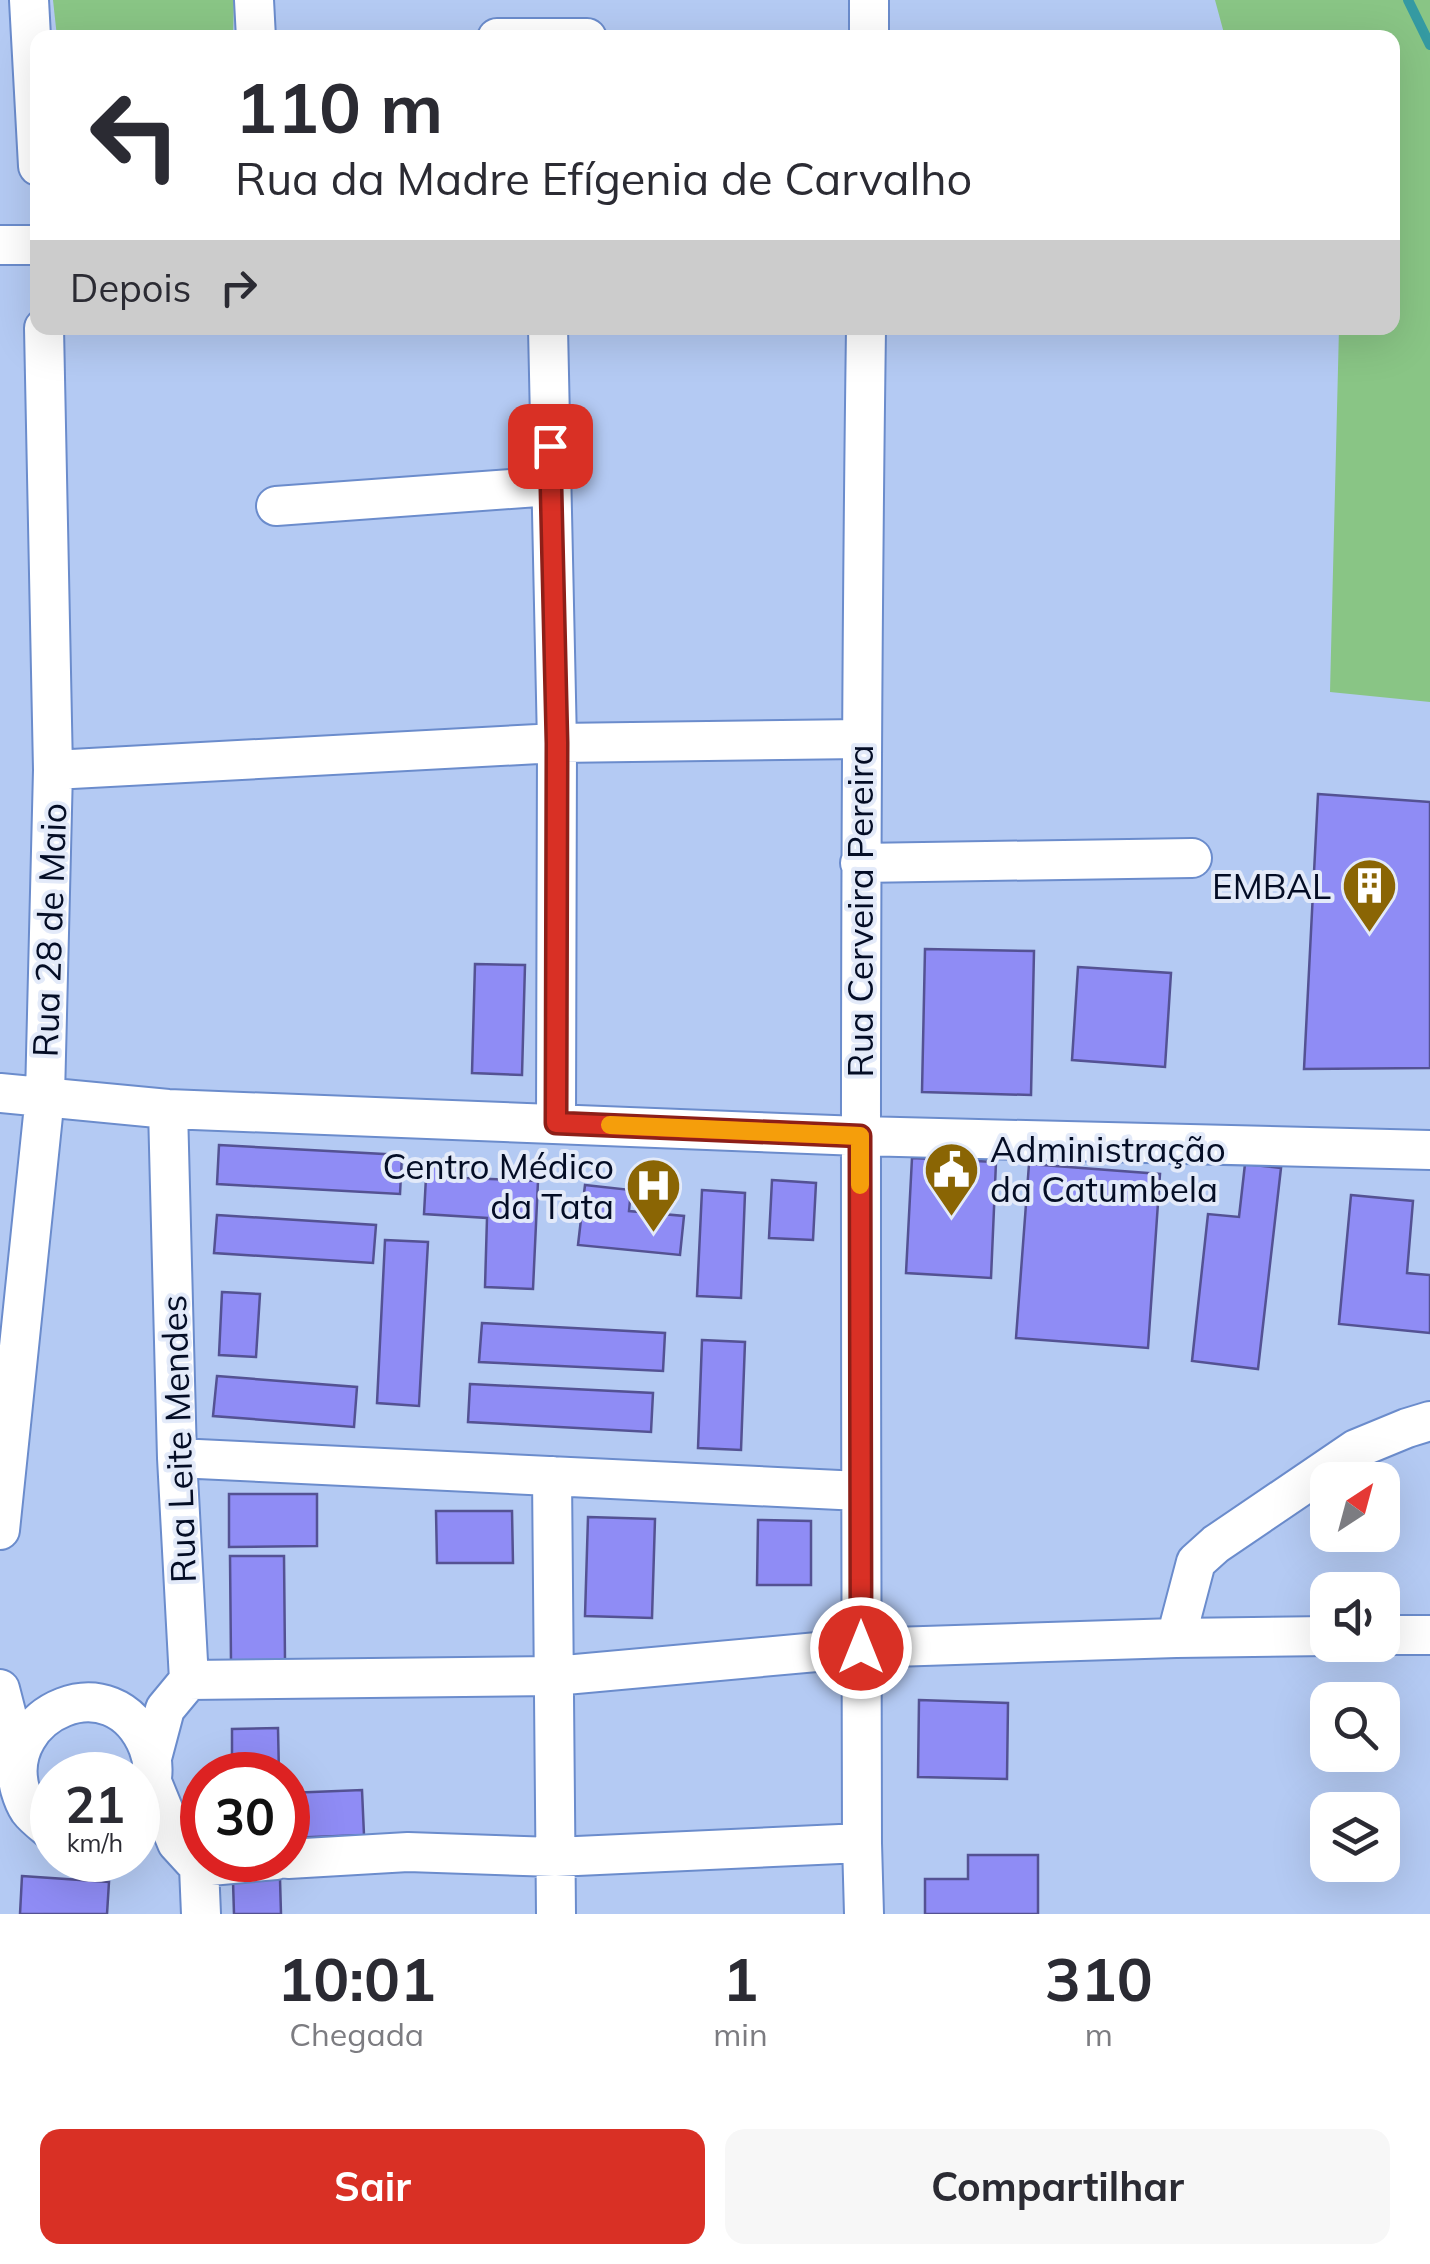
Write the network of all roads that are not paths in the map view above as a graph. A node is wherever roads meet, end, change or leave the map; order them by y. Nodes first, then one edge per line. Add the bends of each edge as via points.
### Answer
1 (29, 0) edge
2 (254, 0) edge
3 (868, 0) edge
4 (31, 30) edge
5 (256, 30) edge
6 (869, 30) edge
7 (0, 245) edge
8 (30, 245) edge
9 (44, 335) edge
10 (548, 335) edge
11 (866, 335) edge
12 (552, 486) junction
13 (276, 506) dead end
14 (860, 739) junction
15 (557, 743) junction
16 (54, 770) junction
17 (1192, 858) dead end
18 (860, 863) junction
19 (0, 1093) edge
20 (45, 1096) junction
21 (168, 1110) junction
22 (556, 1123) junction
23 (860, 1136) junction
24 (1430, 1150) edge
25 (1430, 1421) edge
26 (177, 1458) junction
27 (552, 1476) junction
28 (860, 1492) junction
29 (0, 1530) edge
30 (1400, 1635) edge
31 (1430, 1635) edge
32 (1310, 1636) edge
33 (1176, 1638) junction
34 (861, 1648) junction
35 (554, 1676) junction
36 (189, 1680) junction
37 (0, 1689) edge
38 (62, 1705) junction
39 (112, 1707) junction
40 (165, 1709) junction
41 (143, 1752) edge
42 (155, 1752) edge
43 (11, 1782) edge
44 (160, 1807) edge
45 (30, 1810) edge
46 (180, 1841) edge
47 (862, 1843) junction
48 (310, 1858) edge
49 (555, 1858) junction
50 (194, 1882) edge
51 (201, 1914) edge
52 (556, 1914) edge
53 (864, 1914) edge

1 - 4 street
2 - 5 street
3 - 6 street
7 - 8 street
9 - 16 street, Rua 28 de Maio
10 - 12 street
11 - 14 street, Rua Cerveira Pereira
12 - 13 street
12 - 15 street
14 - 15 street
14 - 18 street, Rua Cerveira Pereira
15 - 16 street
15 - 22 street
16 - 20 street, Rua 28 de Maio
17 - 18 street
18 - 23 street, Rua Cerveira Pereira
19 - 20 street
20 - 21 street
20 - 29 street, Rua 28 de Maio
21 - 22 street
21 - 26 street, Rua Leite Mendes
22 - 23 street
23 - 24 street
23 - 28 street, Rua Cerveira Pereira
25 - 33 street via 1356,1449 1216,1544 1196,1562
26 - 27 street
26 - 36 street, Rua Leite Mendes
27 - 28 street
27 - 35 street
28 - 34 street, Rua Cerveira Pereira
30 - 31 street
32 - 33 street
33 - 34 street
34 - 35 street
34 - 47 street, Rua Cerveira Pereira
35 - 36 street
35 - 49 street
36 - 40 street
37 - 38 street
37 - 43 street
38 - 39 street
38 - 43 street via 26,1733
39 - 40 street
39 - 41 street via 140,1728
40 - 42 street
43 - 45 street
44 - 46 street
47 - 49 street
47 - 53 street, Rua Cerveira Pereira
48 - 49 street via 408,1852
49 - 52 street
50 - 51 street

